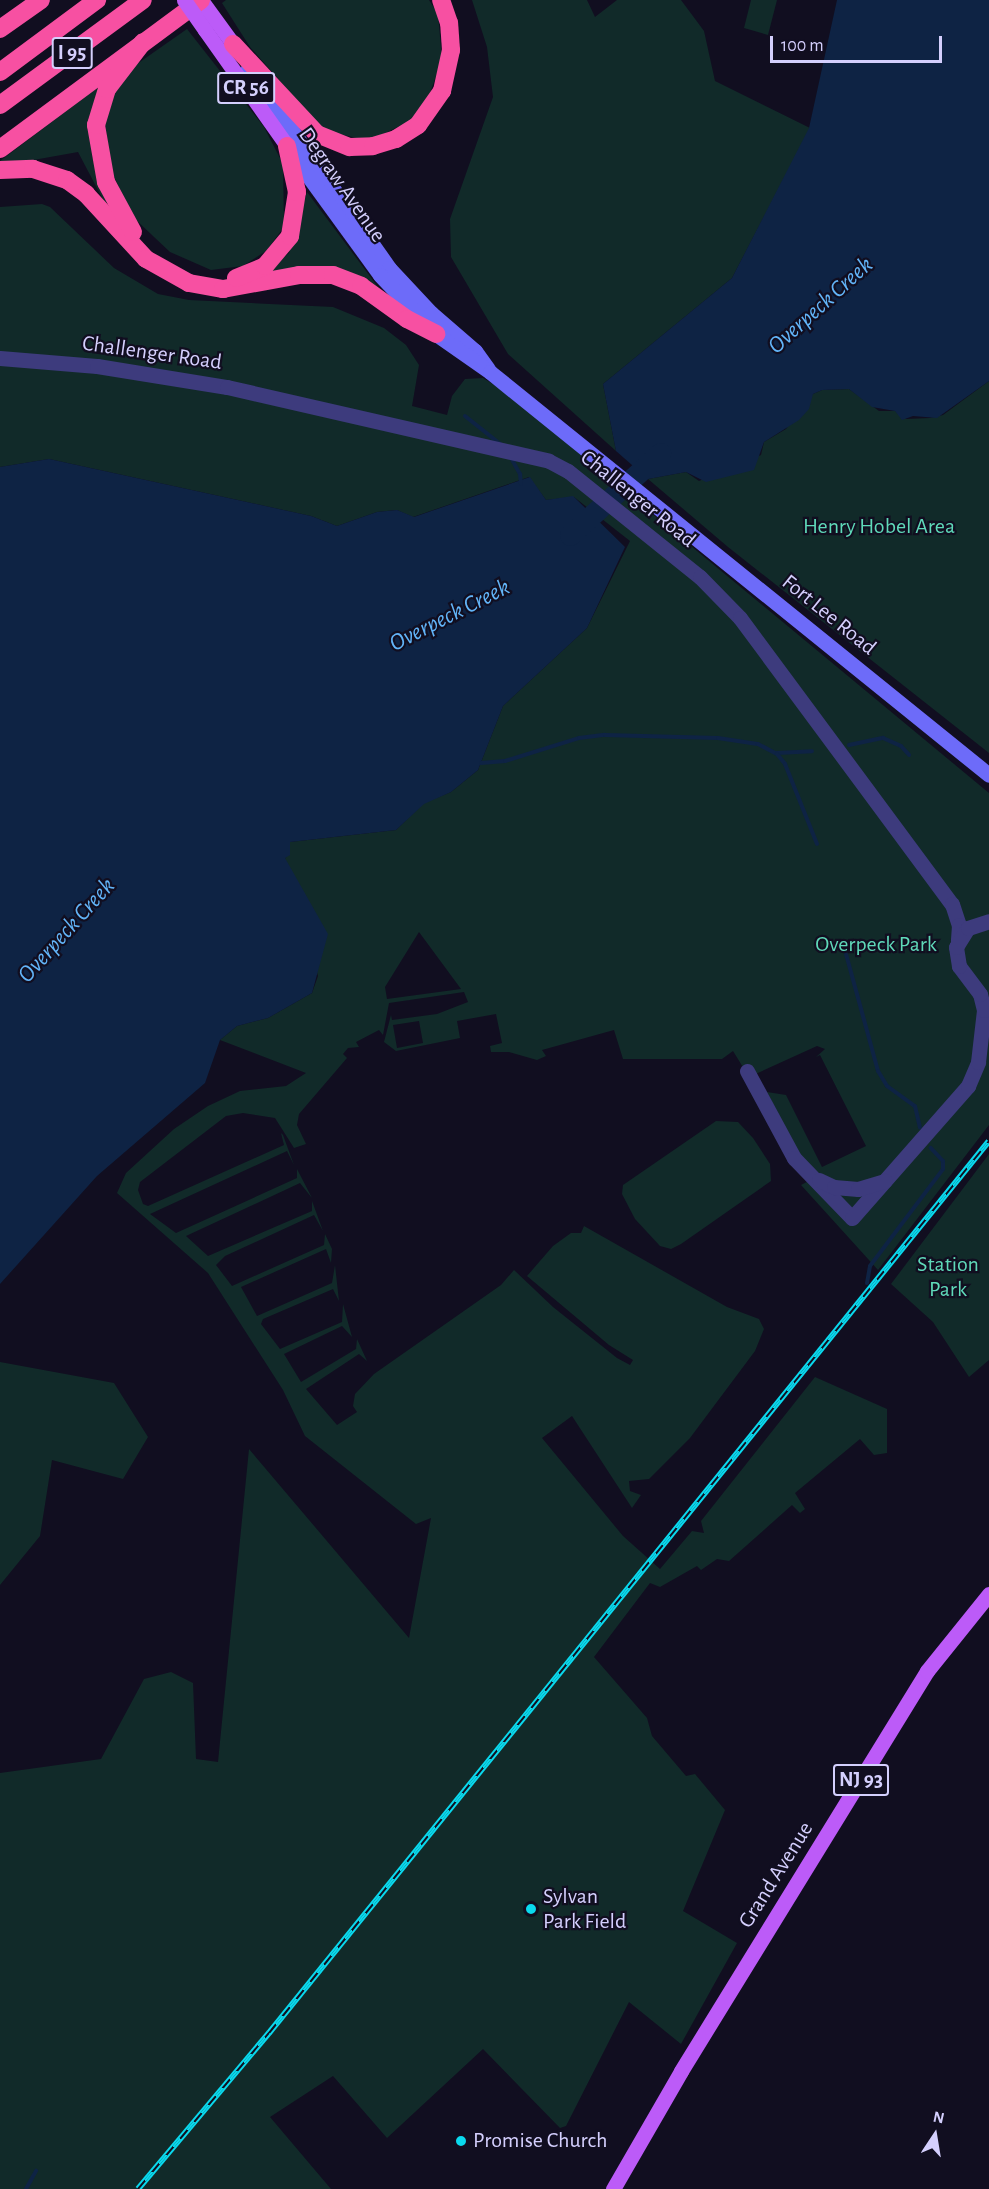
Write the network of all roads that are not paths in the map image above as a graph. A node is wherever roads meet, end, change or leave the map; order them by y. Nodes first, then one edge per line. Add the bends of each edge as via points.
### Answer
1 (41, 0) edge
2 (97, 0) edge
3 (143, 0) edge
4 (184, 0) edge
5 (201, 0) edge
6 (441, 0) edge
7 (211, 26) junction
8 (0, 29) edge
9 (143, 42) junction
10 (233, 44) junction
11 (0, 72) edge
12 (0, 105) edge
13 (286, 146) junction
14 (0, 149) edge
15 (0, 170) edge
16 (436, 334) junction
17 (0, 358) edge
18 (490, 372) junction
19 (639, 493) joint
20 (989, 775) edge
21 (951, 904) junction
22 (988, 921) edge
23 (958, 941) junction
24 (968, 977) junction
25 (989, 984) edge
26 (986, 1005) edge
27 (747, 1071) dead end
28 (808, 1174) junction
29 (885, 1181) junction
30 (989, 1594) edge
31 (613, 2189) edge

1 - 8 highway
2 - 11 highway, I 95
3 - 12 highway, I 95
4 - 7 main road, Degraw Avenue / CR 56, bridge
5 - 7 main road, Degraw Avenue / CR 56
5 - 9 highway
6 - 10 highway via 451,50 442,91 418,125 396,140 373,146 350,147 317,134
7 - 10 main road, Degraw Avenue / CR 56
7 - 13 main road, Degraw Avenue / CR 56
9 - 13 highway via 104,94 96,137 117,208 139,238 160,256 193,273 223,279 250,275 273,260 290,236 296,210 296,184
9 - 14 highway
10 - 18 main road, Degraw Avenue / CR 56 via 382,260 430,313 475,351
13 - 16 main road, Degraw Avenue / CR 56 via 380,275
15 - 16 highway via 40,170 67,180 146,259 189,283 223,289 299,275 333,275 361,286
16 - 18 main road, Degraw Avenue / CR 56
17 - 21 street, Challenger Road via 97,366 210,383 542,459 574,475 707,584 740,618
18 - 19 main road, Degraw Avenue / CR 56
19 - 20 main road, Fort Lee Road / CR 56
21 - 22 street, Challenger Road
21 - 23 street, Challenger Road via 959,925
22 - 23 street via 968,928
23 - 24 street, Challenger Road via 958,962
24 - 25 street
24 - 26 street, Challenger Road
26 - 29 street via 978,1062 968,1086
27 - 28 street via 794,1158
28 - 29 street via 834,1187 858,1189
28 - 29 street via 852,1218
30 - 31 main road, Grand Avenue / NJ 93 via 927,1671 681,2071

